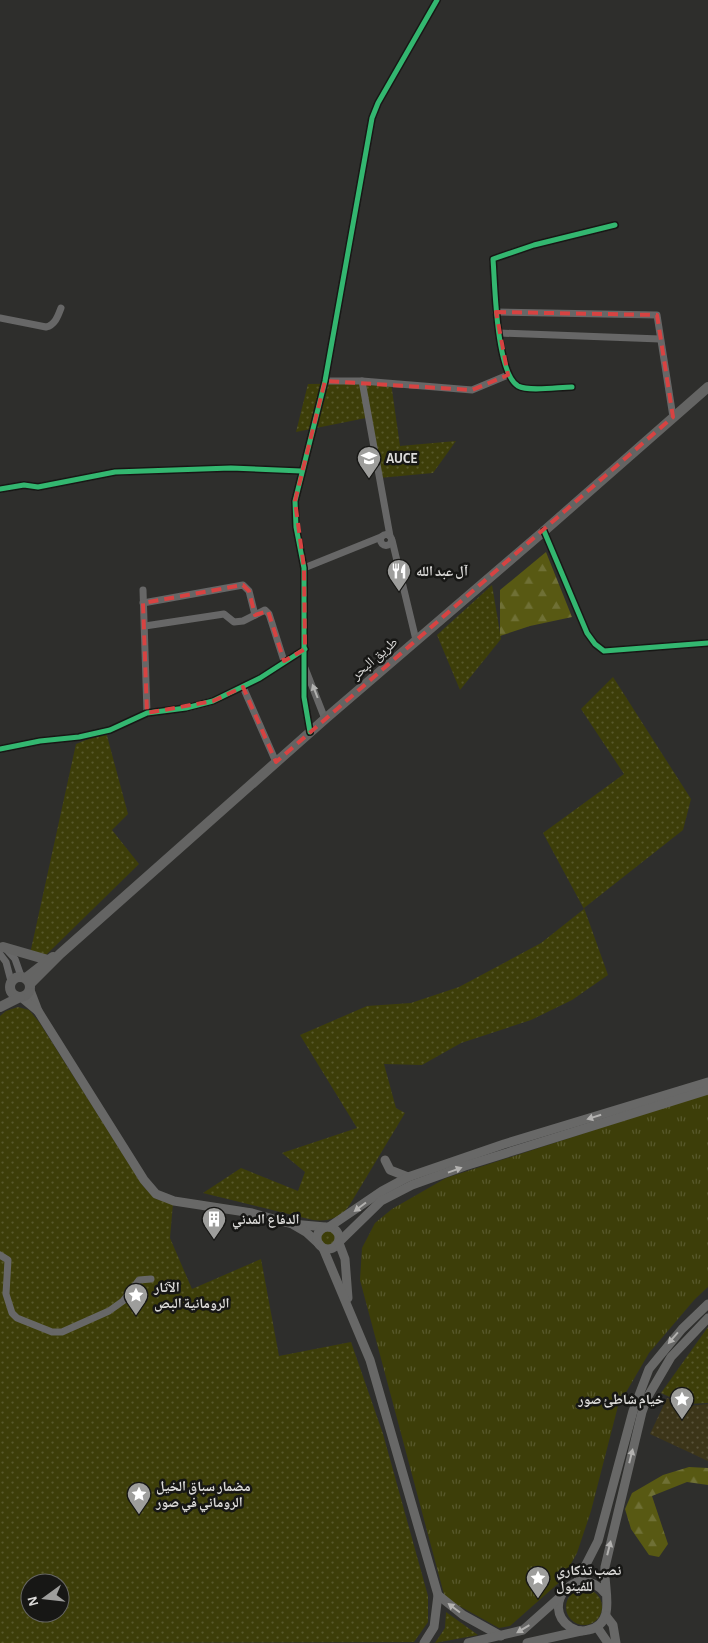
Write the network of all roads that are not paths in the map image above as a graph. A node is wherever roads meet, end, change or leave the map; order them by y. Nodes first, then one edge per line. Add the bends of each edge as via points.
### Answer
1 (437, 0) edge
2 (615, 226) dead end
3 (61, 308) dead end
4 (496, 312) junction
5 (0, 318) edge
6 (499, 333) junction
7 (660, 339) junction
8 (508, 375) junction
9 (325, 381) junction
10 (362, 381) junction
11 (572, 387) dead end
12 (708, 387) edge
13 (673, 417) junction
14 (301, 471) junction
15 (0, 489) edge
16 (387, 517) junction
17 (544, 531) junction
18 (391, 538) junction
19 (382, 540) junction
20 (396, 562) junction
21 (304, 568) junction
22 (143, 590) dead end
23 (143, 603) junction
24 (255, 615) junction
25 (145, 626) junction
26 (416, 640) junction
27 (708, 643) edge
28 (305, 648) junction
29 (284, 661) junction
30 (304, 665) junction
31 (243, 687) junction
32 (148, 713) junction
33 (325, 719) junction
34 (310, 732) junction
35 (0, 750) edge
36 (276, 762) junction
37 (1, 950) edge
38 (60, 954) junction
39 (48, 960) junction
40 (27, 982) junction
41 (11, 985) junction
42 (20, 997) junction
43 (0, 1001) edge
44 (0, 1007) edge
45 (38, 1011) junction
46 (708, 1082) edge
47 (708, 1090) edge
48 (385, 1160) dead end
49 (432, 1173) junction
50 (408, 1178) junction
51 (292, 1224) junction
52 (327, 1227) junction
53 (339, 1242) junction
54 (321, 1246) junction
55 (0, 1255) edge
56 (151, 1279) dead end
57 (708, 1304) edge
58 (349, 1308) junction
59 (708, 1318) edge
60 (577, 1582) junction
61 (605, 1593) junction
62 (438, 1595) junction
63 (560, 1597) junction
64 (606, 1616) junction
65 (597, 1627) junction
66 (582, 1631) junction
67 (501, 1636) junction
68 (424, 1643) edge
69 (468, 1643) edge
70 (527, 1643) edge
71 (608, 1643) edge
72 (616, 1643) edge

1 - 9 street via 372,118
2 - 4 street via 534,245 493,259
3 - 5 street via 57,319 46,327
4 - 6 street
4 - 7 street via 657,315
6 - 7 street
6 - 8 street
7 - 13 street
8 - 10 street via 472,390
8 - 11 street via 518,386
9 - 10 street
9 - 14 street
10 - 16 street
12 - 13 highway, طريق البحر
13 - 17 highway, طريق البحر
14 - 15 street via 231,468 115,472 39,487 24,485
14 - 21 street via 294,511
16 - 18 street
16 - 19 street
17 - 26 highway, طريق البحر
17 - 27 street via 587,633 604,651
18 - 19 street
18 - 20 street
19 - 20 street
19 - 21 street
20 - 26 street
21 - 28 street
22 - 23 street
23 - 24 street via 243,585 249,590
23 - 25 street
24 - 25 street via 234,622 224,614
24 - 29 street via 268,611
25 - 32 street
26 - 33 highway, طريق البحر
28 - 29 street
28 - 30 street
29 - 31 street
33 -> 30 street
30 - 34 street via 304,697
31 - 32 street via 213,701
31 - 36 street
32 - 35 street via 110,730
33 - 34 highway, طريق البحر
34 - 36 highway, طريق البحر
36 - 38 highway, طريق البحر
37 - 39 highway
37 - 40 street via 15,959
37 - 41 street
38 - 39 highway, طريق البحر
38 - 40 highway, طريق البحر via 44,972
39 - 40 highway, طريق البحر
40 - 41 highway
40 - 42 highway
40 - 45 main road
41 - 42 highway
41 - 43 highway
42 - 44 highway
42 - 45 main road
45 - 51 main road via 156,1194 174,1201 252,1213
46 -> 49 main road
49 -> 47 main road
48 - 50 main road via 390,1170
49 - 50 main road
49 - 53 main road via 381,1201
50 -> 52 main road
51 - 52 main road
51 - 54 main road
52 - 53 main road via 336,1230
52 - 54 main road via 318,1234
53 - 54 main road via 334,1248
53 - 58 main road via 346,1259
54 - 58 main road
55 - 56 street via 8,1260 6,1294 12,1313 52,1332 62,1332 102,1315 124,1301 139,1280
57 -> 60 main road via 682,1329 649,1370 634,1411 598,1541
58 - 62 main road via 370,1360
61 -> 59 main road via 609,1548 642,1412 671,1357
60 - 61 main road via 593,1583
60 - 63 main road
61 - 64 main road
67 -> 62 main road via 463,1615
62 - 68 main road via 434,1627
63 - 66 main road via 558,1606 565,1624
63 -> 67 main road via 523,1630
64 - 65 main road
64 - 72 main road via 612,1625
65 - 66 main road
65 - 71 main road
66 - 70 main road
67 - 69 main road

